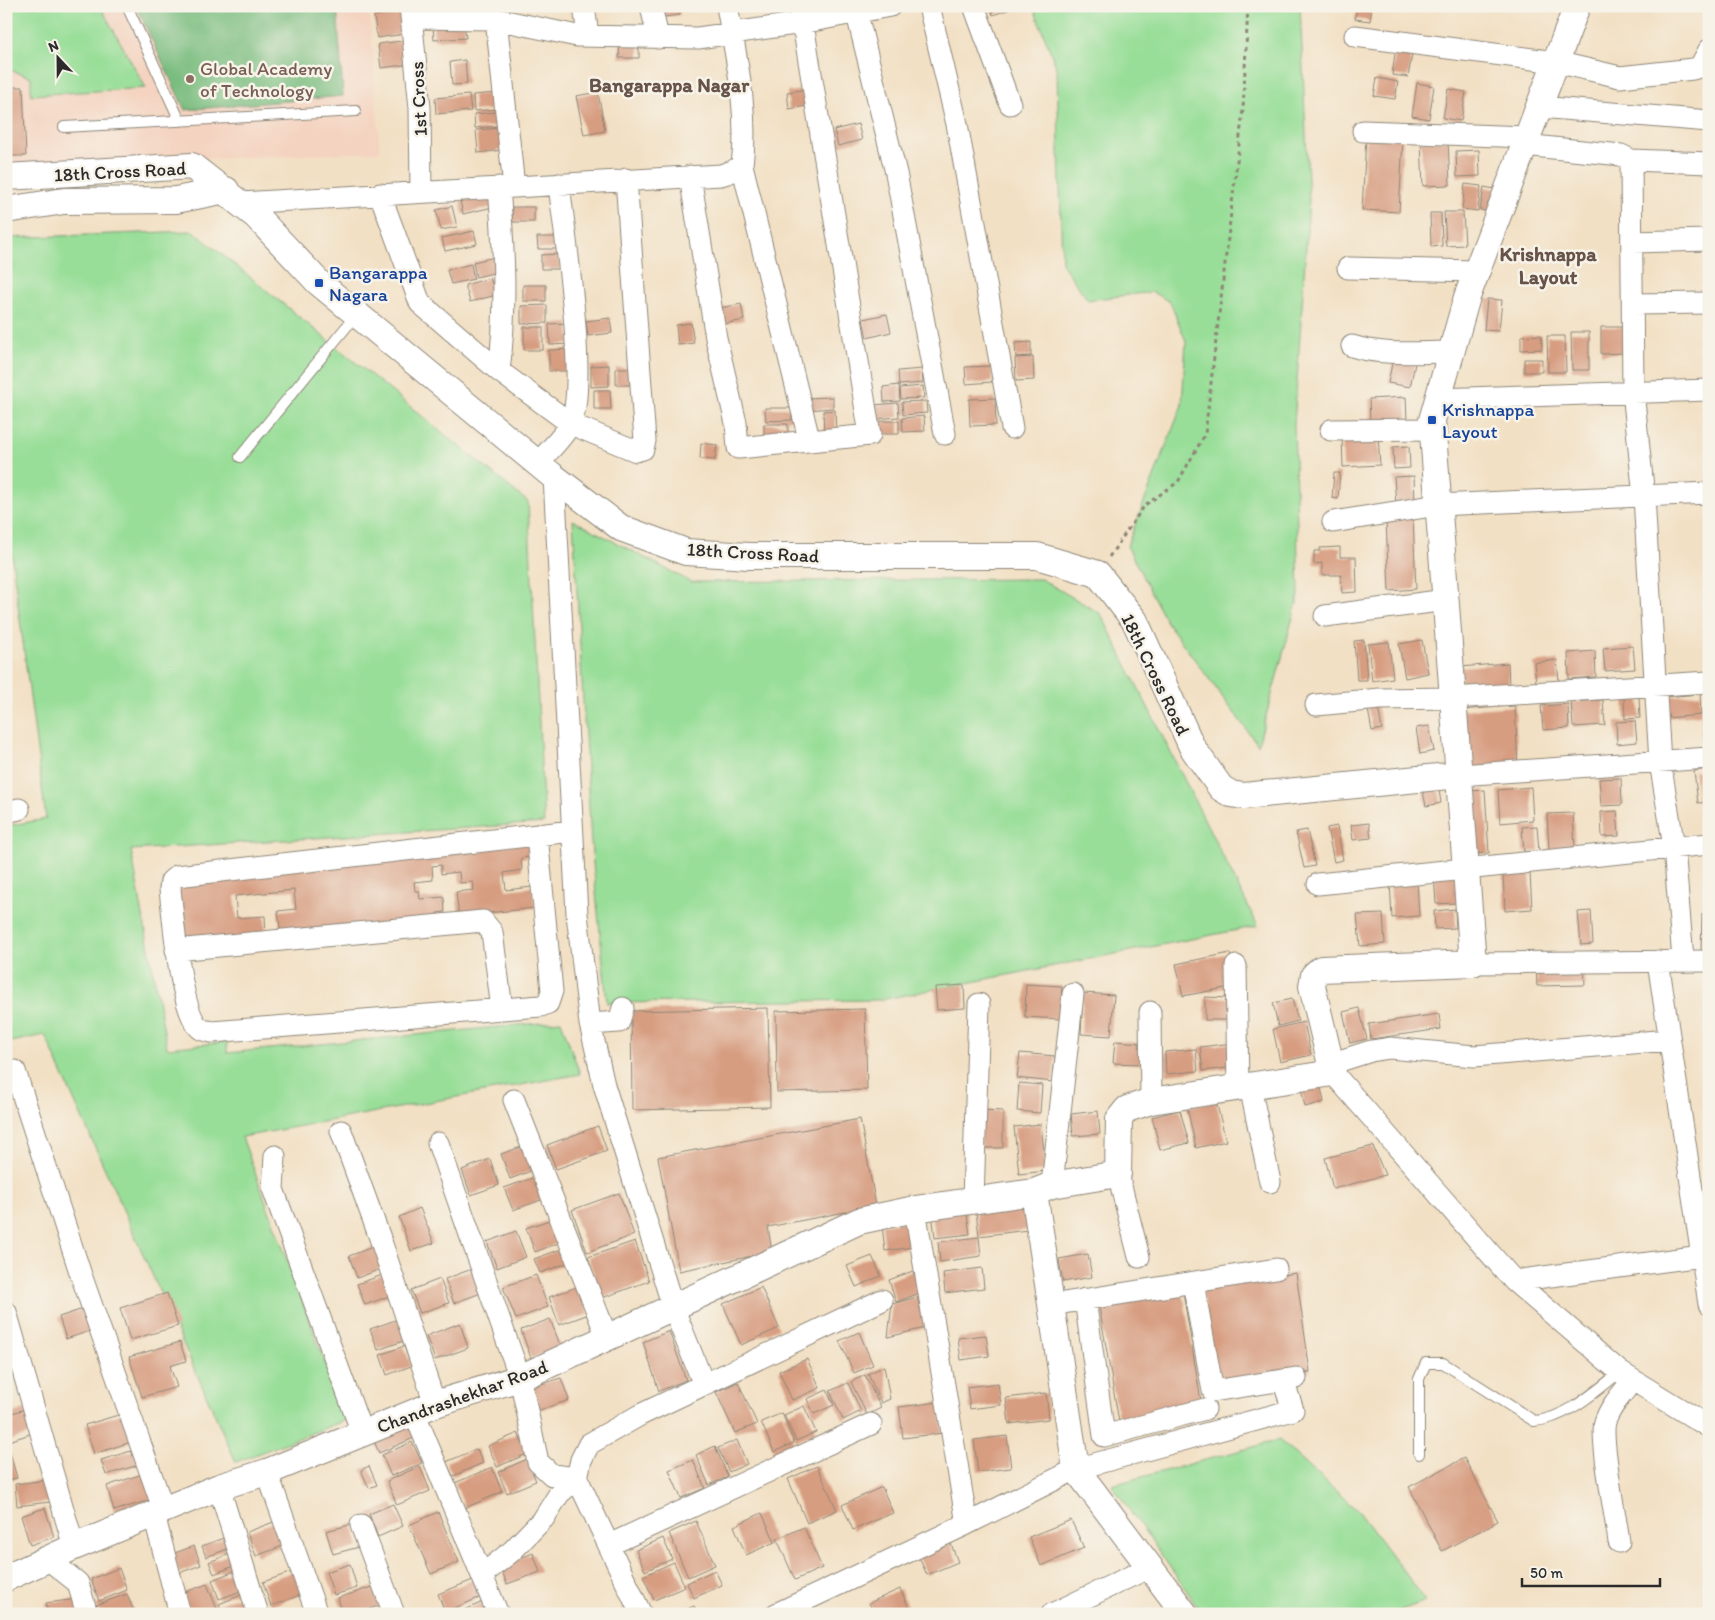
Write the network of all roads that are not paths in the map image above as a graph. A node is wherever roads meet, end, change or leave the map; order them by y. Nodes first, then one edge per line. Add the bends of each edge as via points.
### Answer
1 (127, 6) edge
2 (584, 6) edge
3 (651, 6) edge
4 (727, 6) edge
5 (890, 6) edge
6 (929, 6) edge
7 (974, 6) edge
8 (1577, 6) edge
9 (856, 10) edge
10 (411, 12) edge
11 (801, 15) edge
12 (496, 19) junction
13 (732, 33) junction
14 (588, 36) junction
15 (1355, 36) dead end
16 (658, 38) junction
17 (1709, 50) edge
18 (1556, 62) junction
19 (1010, 104) dead end
20 (1539, 107) junction
21 (356, 111) dead end
22 (180, 121) junction
23 (1709, 121) edge
24 (64, 128) dead end
25 (1363, 132) dead end
26 (1526, 141) junction
27 (1631, 160) junction
28 (1709, 162) edge
29 (742, 165) junction
30 (690, 176) junction
31 (6, 177) edge
32 (626, 180) junction
33 (559, 184) junction
34 (507, 187) junction
35 (421, 192) junction
36 (380, 194) junction
37 (233, 197) junction
38 (6, 210) edge
39 (1709, 240) edge
40 (1632, 242) junction
41 (1348, 268) dead end
42 (1476, 272) junction
43 (1709, 303) edge
44 (1633, 304) junction
45 (356, 314) junction
46 (1352, 346) dead end
47 (1451, 352) junction
48 (499, 371) junction
49 (1709, 390) edge
50 (1632, 391) junction
51 (1438, 399) junction
52 (571, 424) junction
53 (1012, 428) dead end
54 (1432, 428) junction
55 (1331, 430) dead end
56 (945, 434) dead end
57 (809, 439) junction
58 (240, 457) dead end
59 (546, 470) junction
60 (1709, 493) edge
61 (1644, 496) junction
62 (1438, 505) junction
63 (1333, 522) dead end
64 (1446, 600) junction
65 (1325, 616) dead end
66 (1709, 682) edge
67 (1655, 686) junction
68 (1452, 698) junction
69 (1316, 705) dead end
70 (1709, 758) edge
71 (1660, 762) junction
72 (1460, 776) junction
73 (573, 838) junction
74 (537, 842) junction
75 (1709, 844) edge
76 (1674, 847) junction
77 (1466, 867) junction
78 (1318, 884) dead end
79 (176, 950) junction
80 (1683, 960) junction
81 (1658, 961) junction
82 (1709, 961) edge
83 (1473, 962) junction
84 (1236, 966) dead end
85 (1073, 994) dead end
86 (979, 1004) dead end
87 (623, 1008) dead end
88 (502, 1009) junction
89 (1150, 1012) dead end
90 (590, 1024) junction
91 (1669, 1040) junction
92 (1332, 1068) junction
93 (14, 1071) dead end
94 (1244, 1087) junction
95 (514, 1100) dead end
96 (1151, 1101) junction
97 (341, 1131) dead end
98 (438, 1143) dead end
99 (275, 1156) dead end
100 (1118, 1174) junction
101 (1270, 1182) dead end
102 (1043, 1189) junction
103 (973, 1201) junction
104 (915, 1209) junction
105 (1704, 1255) edge
106 (1139, 1257) dead end
107 (1276, 1270) dead end
108 (1514, 1281) junction
109 (1193, 1282) junction
110 (1086, 1299) junction
111 (882, 1300) dead end
112 (1709, 1304) edge
113 (1051, 1305) junction
114 (673, 1307) junction
115 (6, 1312) edge
116 (607, 1337) junction
117 (1627, 1376) junction
118 (520, 1378) junction
119 (704, 1385) junction
120 (1097, 1397) junction
121 (1067, 1404) junction
122 (424, 1408) junction
123 (1205, 1408) dead end
124 (1171, 1418) junction
125 (871, 1424) dead end
126 (1709, 1427) edge
127 (362, 1433) junction
128 (1111, 1435) junction
129 (1178, 1441) junction
130 (1419, 1454) dead end
131 (1116, 1458) junction
132 (1076, 1468) junction
133 (267, 1472) junction
134 (577, 1478) junction
135 (219, 1487) junction
136 (159, 1513) junction
137 (968, 1524) junction
138 (360, 1525) dead end
139 (1619, 1542) dead end
140 (609, 1545) junction
141 (74, 1547) junction
142 (48, 1560) junction
143 (1148, 1568) junction
144 (482, 1575) junction
145 (6, 1578) edge
146 (87, 1614) edge
147 (180, 1614) edge
148 (258, 1614) edge
149 (317, 1614) edge
150 (394, 1614) edge
151 (498, 1614) edge
152 (641, 1614) edge
153 (776, 1614) edge
154 (1052, 1614) edge
155 (1184, 1614) edge

1 - 22 lane
2 - 14 street
3 - 16 street
4 - 13 street
5 - 9 street
6 - 53 street via 957,124
7 - 19 street
8 - 18 street
9 - 11 street
9 - 56 street via 896,173
10 - 12 street
10 - 35 street, 1st Cross via 420,108
11 - 13 street
11 - 57 street via 870,435
12 - 14 street
12 - 34 street
13 - 16 street via 698,38
13 - 29 street via 740,77
14 - 16 street
15 - 18 street
17 - 18 street via 1700,67 1693,70 1638,77 1620,77
18 - 20 street
20 - 23 street
20 - 26 street
21 - 22 lane
22 - 24 lane
25 - 26 street
26 - 27 street via 1621,155
26 - 42 street
27 - 28 street
27 - 40 street
29 - 30 street via 721,175
29 - 57 street
30 - 32 street
30 - 57 street via 716,338 736,423 738,448
31 - 37 street, 18th Cross Road via 192,166
32 - 33 street
32 - 52 street via 645,441 643,449 636,452
33 - 34 street
33 - 52 street via 576,358 575,405
34 - 35 street
34 - 48 street via 505,315
35 - 36 street
36 - 37 street
36 - 48 street via 420,303
37 - 38 street, 18th Cross Road via 64,202
37 - 45 street, 18th Cross Road via 256,216 319,284
39 - 40 street
40 - 44 street
41 - 42 street
42 - 47 street
43 - 44 street
44 - 50 street
45 - 58 lane
45 - 59 street, 18th Cross Road
46 - 47 street via 1381,352
47 - 51 street
48 - 52 street
49 - 50 street
50 - 51 street
50 - 61 street
51 - 54 street
52 - 59 street
54 - 55 street
54 - 62 street
59 - 72 street, 18th Cross Road via 621,528 686,552 748,556 1037,556 1098,574 1135,622 1192,747 1221,788 1231,794 1244,796
59 - 73 street
60 - 61 street
61 - 62 street
61 - 67 street
62 - 63 street
62 - 64 street
64 - 65 street
64 - 68 street
66 - 67 street
67 - 68 street
67 - 71 street
68 - 69 street via 1397,698
68 - 72 street
70 - 71 street
71 - 72 street
71 - 76 street
72 - 77 street
73 - 74 street
73 - 90 street via 577,914
74 - 79 street via 177,876 171,881 170,889
74 - 88 street via 551,998 541,1006
75 - 76 street
76 - 77 street
76 - 80 street
77 - 78 street
77 - 83 street
79 - 88 street via 192,1018 201,1030 212,1032
79 - 88 street via 483,921 492,932
80 - 81 street
80 - 82 street
81 - 83 street
81 - 91 street
83 - 92 street via 1321,969 1314,975 1312,986
84 - 94 street
85 - 102 street
86 - 103 street
87 - 90 street via 620,1022
89 - 96 street
90 - 114 street via 611,1085
91 - 92 street via 1474,1056 1390,1048 1371,1051
91 - 105 street
92 - 94 street
92 - 108 street
93 - 136 street
94 - 96 street
94 - 101 street
95 - 116 street
96 - 100 street via 1127,1109 1119,1119
97 - 122 street via 380,1238
98 - 118 street
99 - 127 street via 273,1189
100 - 102 street, Chandrashekhar Road
100 - 106 street
102 - 103 street, Chandrashekhar Road
102 - 113 street
103 - 104 street, Chandrashekhar Road
104 - 114 street, Chandrashekhar Road via 858,1217
104 - 137 street
105 - 108 street
105 - 112 street
107 - 109 street
108 - 117 street
109 - 110 street
109 - 129 street via 1212,1391 1291,1379 1293,1410
110 - 113 street
110 - 120 street
111 - 119 street
113 - 121 street
114 - 116 street, Chandrashekhar Road
114 - 119 street
115 - 141 street
116 - 118 street, Chandrashekhar Road
117 - 126 street
117 - 130 lane via 1549,1420 1534,1421 1443,1363 1426,1363 1418,1379
117 - 139 street via 1605,1423
118 - 122 street, Chandrashekhar Road
118 - 134 street via 538,1462 552,1475
119 - 134 street via 640,1415 589,1444
120 - 121 street
120 - 128 street via 1102,1433
121 - 132 street
122 - 127 street, Chandrashekhar Road
122 - 144 street
123 - 124 street
124 - 128 street
124 - 129 street
125 - 140 street
127 - 133 street, Chandrashekhar Road
128 - 131 street
129 - 131 street
131 - 132 street
132 - 137 street
132 - 143 street
133 - 135 street, Chandrashekhar Road
133 - 149 street
134 - 140 street
134 - 144 street via 512,1551
135 - 136 street, Chandrashekhar Road
135 - 148 street
136 - 141 street, Chandrashekhar Road
136 - 147 street
137 - 153 street
138 - 150 street
140 - 152 street
141 - 142 street, Chandrashekhar Road
142 - 145 street, Chandrashekhar Road
142 - 146 street via 78,1583
143 - 154 street
143 - 155 street
144 - 151 street

